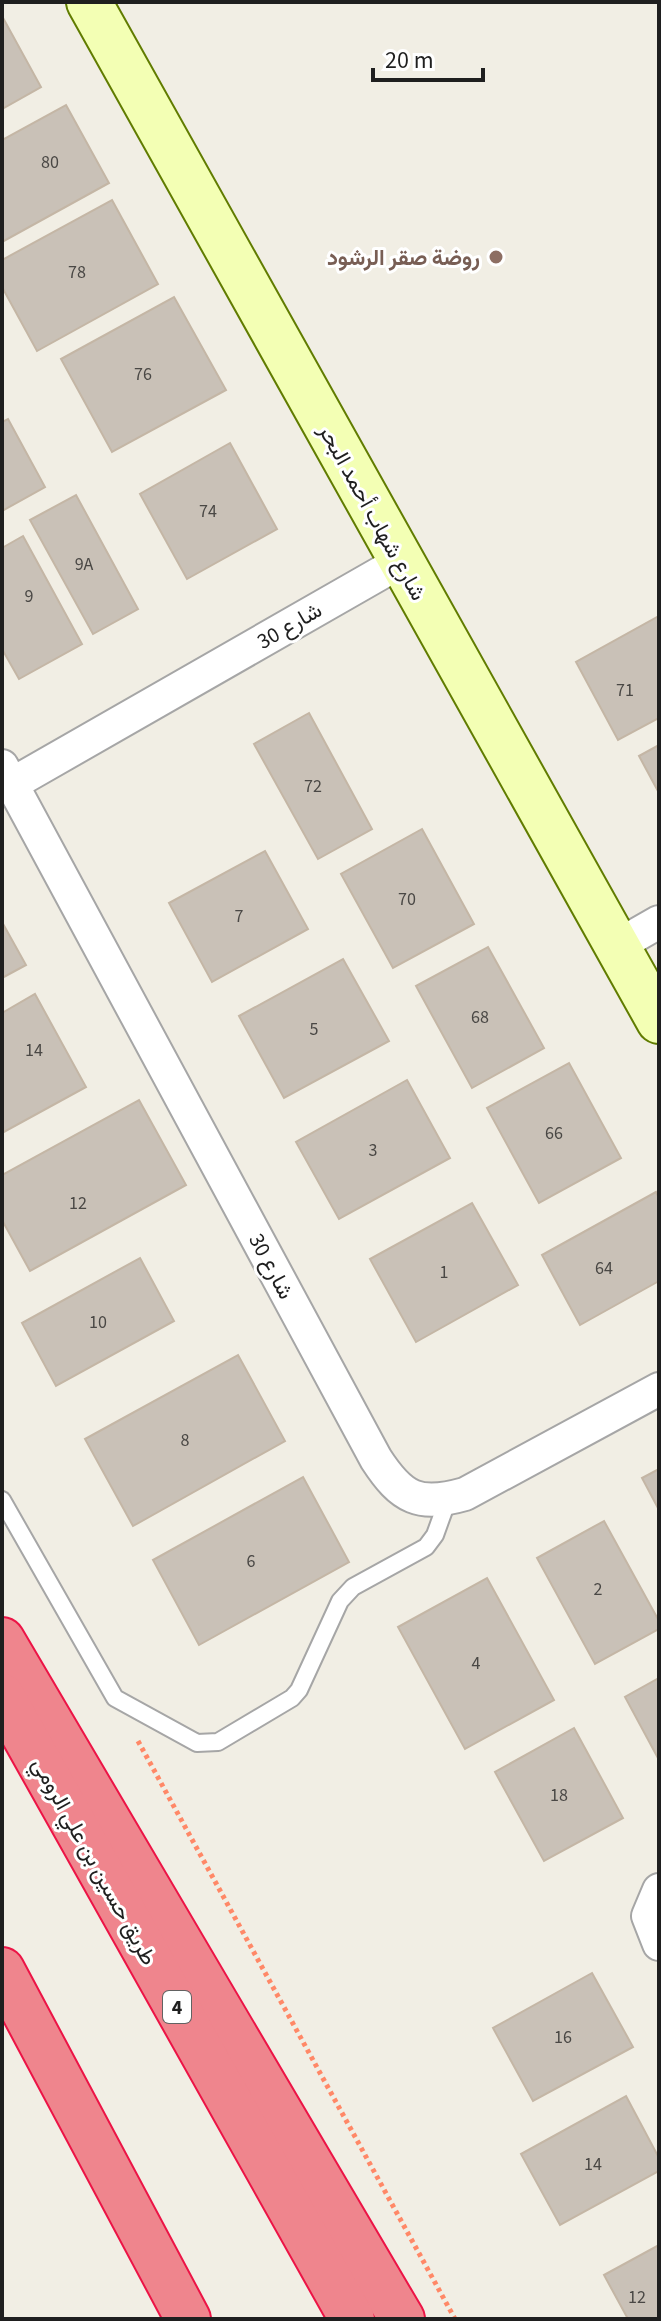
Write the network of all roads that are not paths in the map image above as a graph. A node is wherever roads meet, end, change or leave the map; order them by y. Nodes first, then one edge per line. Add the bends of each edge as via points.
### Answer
1 (89, 2) edge
2 (400, 562) junction
3 (5, 780) edge
4 (659, 922) edge
5 (617, 946) junction
6 (659, 1021) edge
7 (659, 1389) edge
8 (448, 1499) junction
9 (2, 1500) edge
10 (2, 1640) edge
11 (2, 1696) edge
12 (659, 1890) edge
13 (659, 1944) edge
14 (6, 1977) edge
15 (174, 2319) edge
16 (188, 2319) edge
17 (352, 2319) edge
18 (402, 2319) edge

1 - 2 street, شارع شهاب أحمد البحر
2 - 3 street, شارع 30
2 - 5 street, شارع شهاب أحمد البحر
3 - 8 street, شارع 30 via 376,1459 399,1490 415,1499
4 - 5 street
5 - 6 street, شارع شهاب أحمد البحر
7 - 8 street, شارع 30
8 - 9 lane via 426,1547 353,1587 340,1601 299,1690 282,1706 207,1744 115,1698
10 - 18 highway
11 - 17 highway, طريق حسين بن علي الرومي / 4
12 - 13 street via 648,1916
14 - 15 highway
14 - 16 highway

